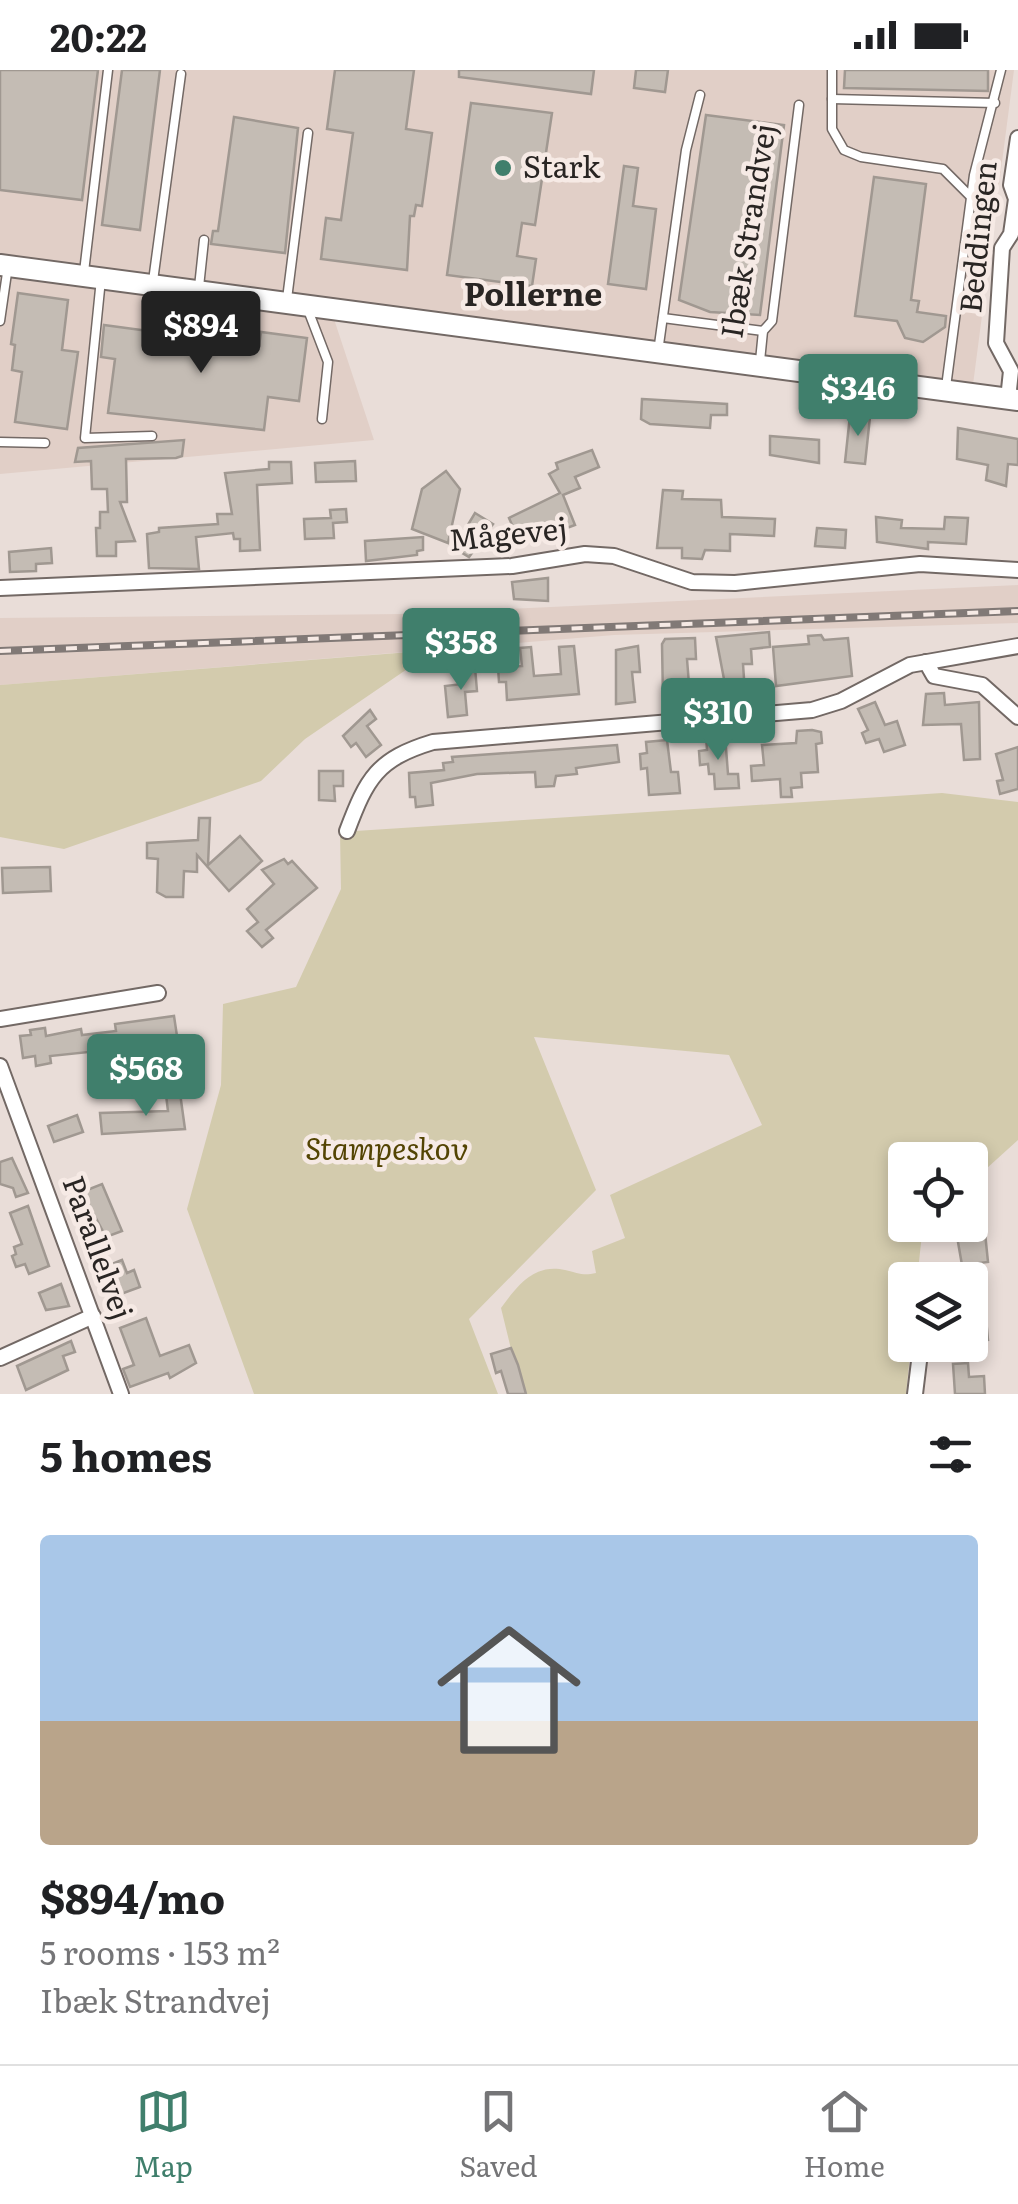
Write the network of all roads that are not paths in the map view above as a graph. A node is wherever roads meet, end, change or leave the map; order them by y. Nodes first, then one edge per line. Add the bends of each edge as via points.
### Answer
1 (108, 70) edge
2 (832, 70) edge
3 (1001, 70) edge
4 (182, 74) dead end
5 (700, 95) dead end
6 (832, 99) junction
7 (995, 103) junction
8 (799, 105) dead end
9 (308, 133) dead end
10 (1018, 138) edge
11 (971, 197) junction
12 (204, 240) dead end
13 (4, 266) edge
14 (92, 278) junction
15 (153, 286) junction
16 (198, 292) junction
17 (297, 305) junction
18 (663, 318) junction
19 (0, 321) edge
20 (762, 331) junction
21 (658, 353) junction
22 (760, 366) junction
23 (946, 391) junction
24 (1013, 400) edge
25 (322, 419) dead end
26 (152, 436) dead end
27 (0, 442) edge
28 (44, 443) dead end
29 (1018, 570) edge
30 (0, 588) edge
31 (1018, 646) edge
32 (926, 662) junction
33 (1018, 717) edge
34 (348, 831) dead end
35 (158, 993) dead end
36 (0, 1019) edge
37 (0, 1066) edge
38 (93, 1316) junction
39 (0, 1358) edge
40 (919, 1362) edge
41 (121, 1394) edge
42 (915, 1394) edge

1 - 14 lane
2 - 6 lane
3 - 7 lane
4 - 15 lane
5 - 18 lane
6 - 7 lane
6 - 11 lane via 832,129 844,150 943,169
7 - 11 lane
8 - 20 lane, Ibæk Strandvej via 772,321
9 - 17 lane
10 - 24 street, Beddingen via 996,343 1011,371
11 - 23 lane
12 - 16 lane
13 - 14 street, Ibæk Strandvej
13 - 19 lane
14 - 15 street, Ibæk Strandvej
14 - 26 lane via 85,438
15 - 16 street, Ibæk Strandvej
16 - 17 street, Ibæk Strandvej
17 - 21 street, Ibæk Strandvej
17 - 25 lane via 328,362
18 - 20 lane
18 - 21 lane
20 - 22 lane, Ibæk Strandvej
21 - 22 street, Ibæk Strandvej
22 - 23 street, Ibæk Strandvej
23 - 24 street, Ibæk Strandvej
27 - 28 lane
29 - 30 street, Mågevej via 920,564 692,582 614,556 584,554 495,567
31 - 32 street
32 - 33 street via 934,676 982,685
32 - 34 street via 812,710 433,742 402,751 363,790
35 - 36 street
37 - 38 street, Parallelvej
38 - 39 street
38 - 41 street, Parallelvej
40 - 42 street

